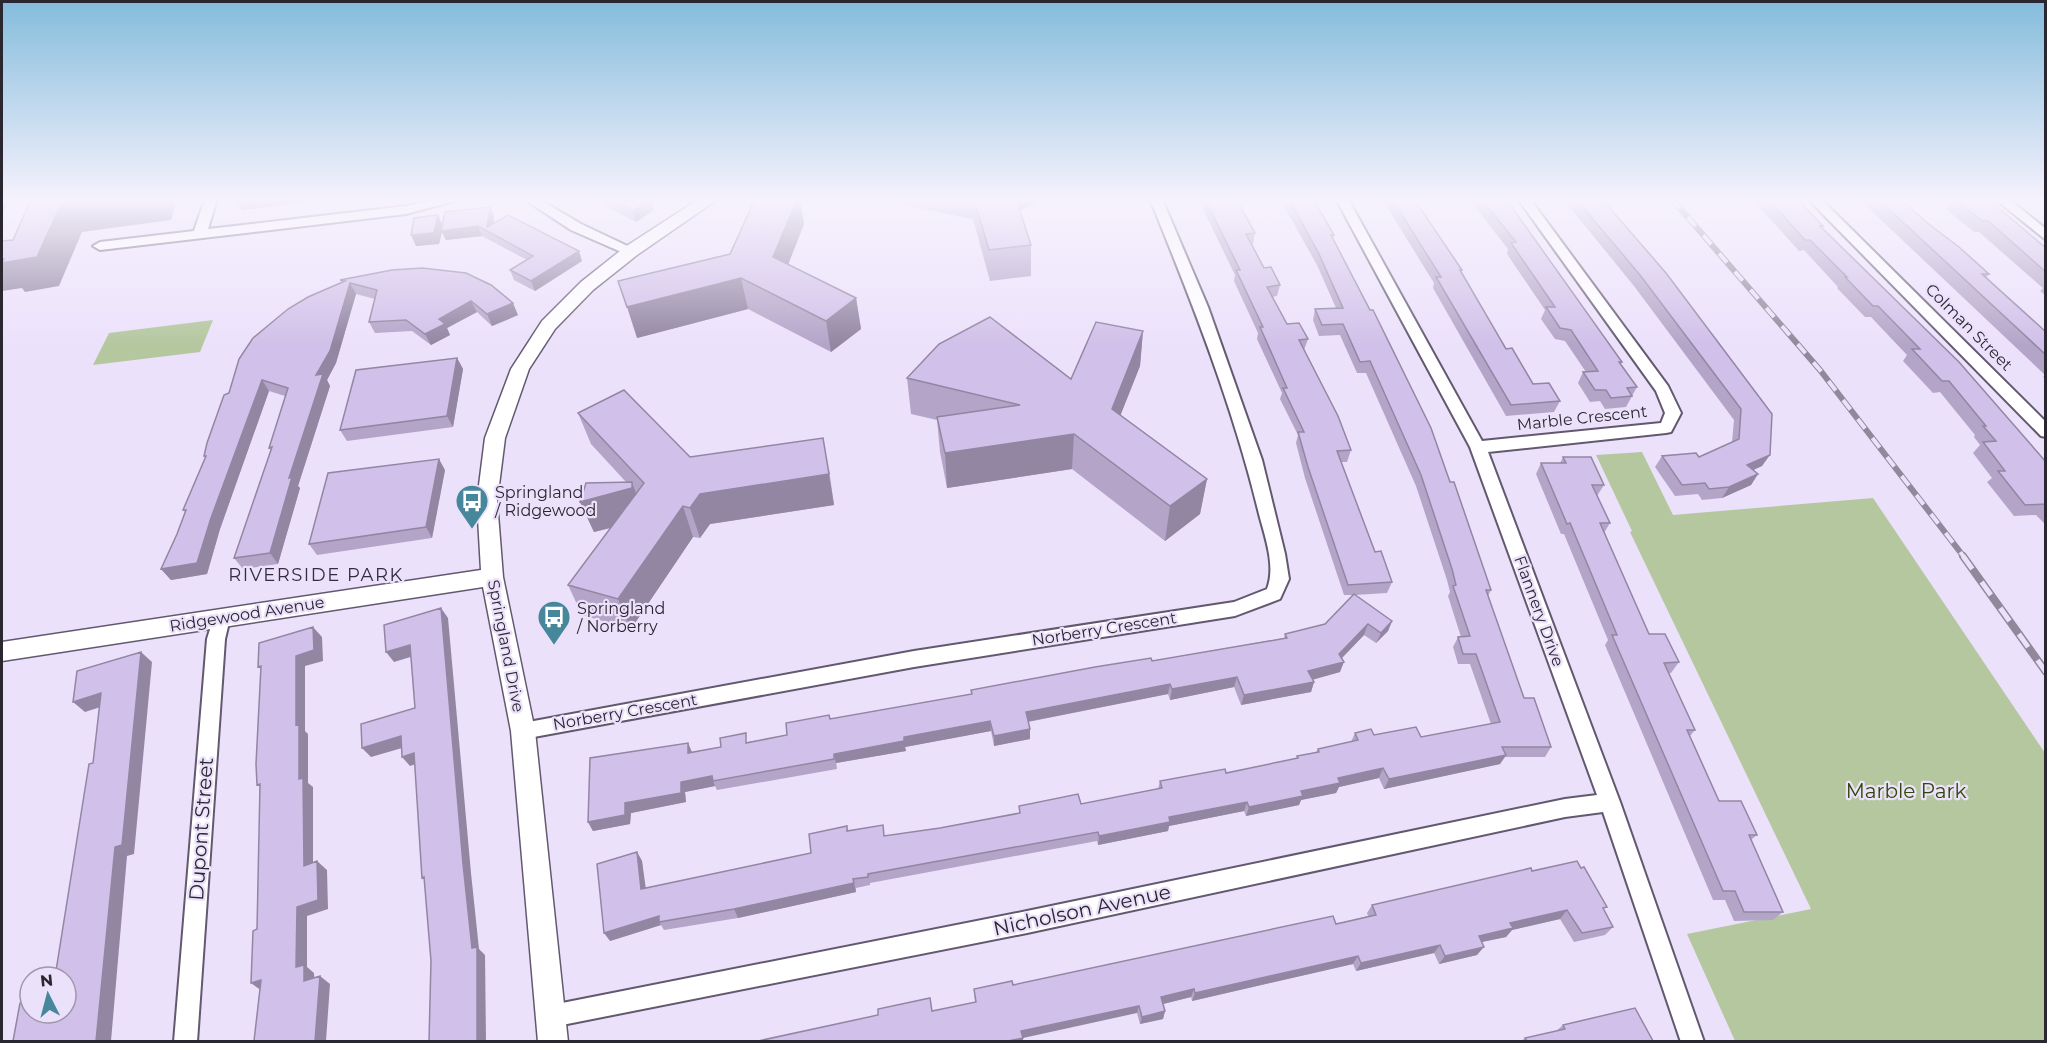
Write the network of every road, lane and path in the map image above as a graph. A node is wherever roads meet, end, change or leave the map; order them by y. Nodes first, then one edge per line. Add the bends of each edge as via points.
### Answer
1 (625, 248) edge
2 (635, 248) edge
3 (1176, 248) edge
4 (1369, 248) edge
5 (1559, 248) edge
6 (1862, 248) edge
7 (631, 250) junction
8 (2046, 432) edge
9 (1478, 447) junction
10 (492, 577) junction
11 (221, 618) junction
12 (2, 651) edge
13 (522, 731) junction
14 (1611, 802) junction
15 (552, 1016) junction
16 (184, 1041) edge
17 (554, 1041) edge
18 (1693, 1041) edge

1 - 7 street
2 - 7 street, Springland Drive
3 - 13 street, Norberry Crescent via 1254,460 1277,554 1280,579 1274,594 1235,609 914,659
4 - 9 street, Flannery Drive
5 - 9 street, Marble Crescent via 1663,390 1672,413 1666,428
6 - 8 street, Colman Street
7 - 10 street, Springland Drive via 548,325 512,386 495,438 487,501
9 - 14 street, Flannery Drive
10 - 11 street, Ridgewood Avenue
10 - 13 street, Springland Drive
11 - 12 street, Ridgewood Avenue
11 - 16 street, Dupont Street via 216,639
13 - 15 street, Springland Drive
14 - 15 street, Nicholson Avenue via 1564,808 1016,924
14 - 18 street, Flannery Drive
15 - 17 street, Springland Drive

